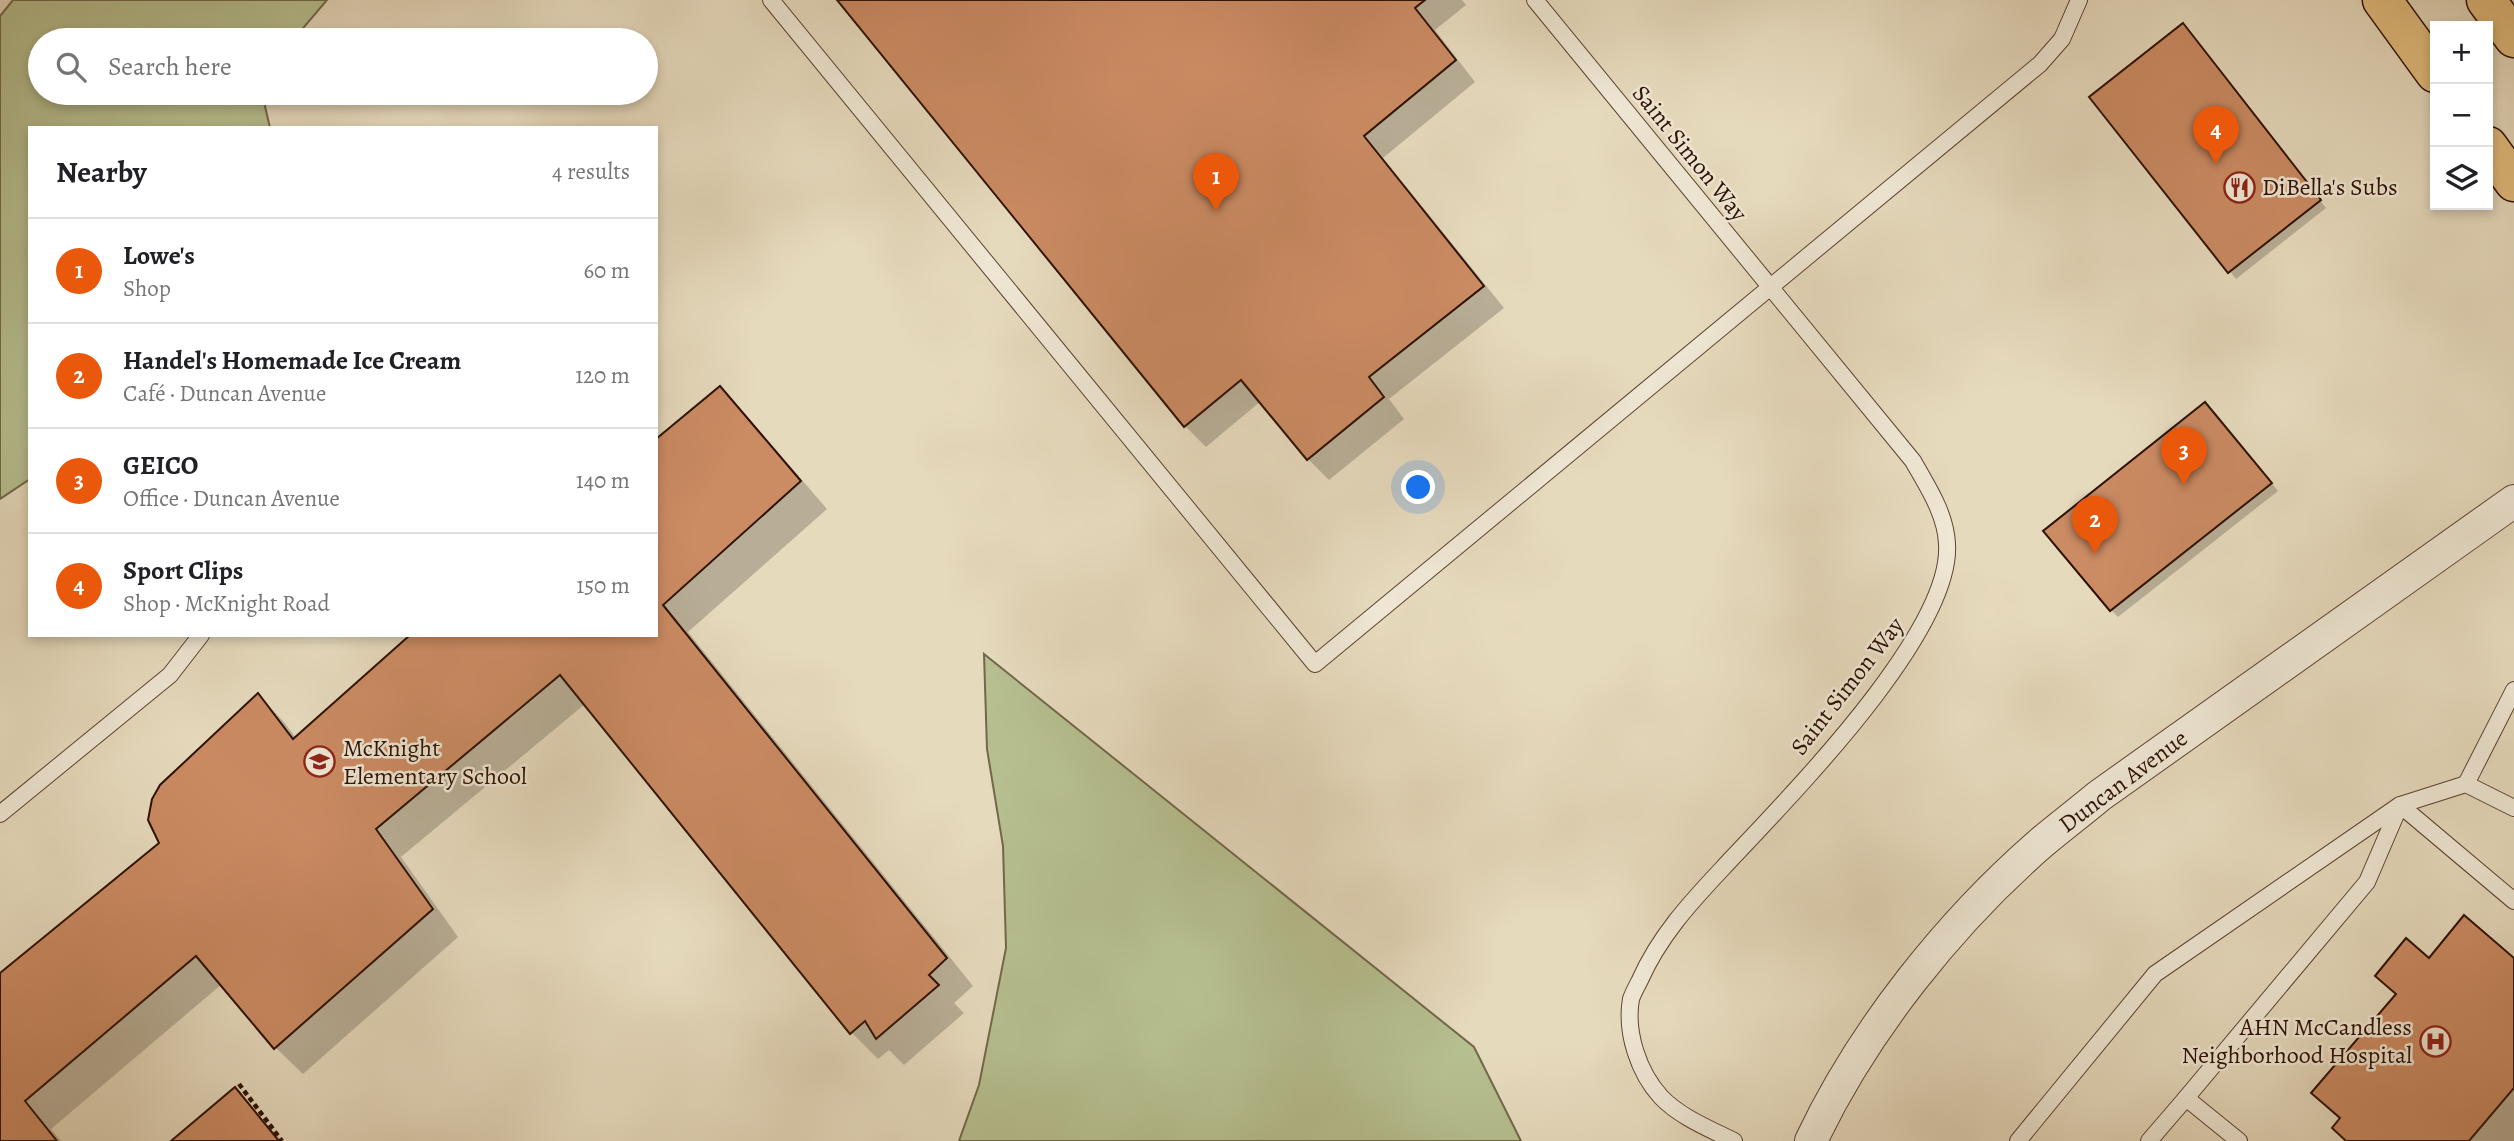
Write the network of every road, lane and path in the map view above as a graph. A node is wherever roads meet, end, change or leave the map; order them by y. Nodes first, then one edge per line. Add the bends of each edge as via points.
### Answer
1 (771, 0) edge
2 (1535, 0) edge
3 (2079, 0) edge
4 (2382, 0) edge
5 (2486, 0) edge
6 (2514, 38) edge
7 (2430, 66) edge
8 (2489, 147) edge
9 (2514, 182) edge
10 (1769, 288) junction
11 (2514, 501) edge
12 (199, 637) edge
13 (2514, 690) edge
14 (2466, 783) junction
15 (2400, 805) junction
16 (2514, 808) edge
17 (0, 814) edge
18 (2514, 901) edge
19 (239, 1084) dead end
20 (2186, 1098) junction
21 (282, 1141) edge
22 (1734, 1141) edge
23 (1811, 1141) edge
24 (2018, 1141) edge
25 (2149, 1141) edge
26 (2239, 1141) edge

1 - 10 lane via 1315,664
2 - 10 lane, Saint Simon Way
3 - 10 lane via 2062,39 2040,64
4 - 7 highway
5 - 6 highway
8 - 9 highway
10 - 22 lane, Saint Simon Way via 1913,461 1937,506 1948,544 1942,585 1917,637 1845,734 1681,913 1650,958 1632,998 1630,1026 1643,1074 1663,1099
11 - 23 street, Duncan Avenue via 2099,796 2040,844 1984,898 1895,1003 1857,1057
12 - 17 lane via 170,675
13 - 14 lane
14 - 15 lane
14 - 16 lane
15 - 18 lane
15 - 20 lane via 2367,883
15 - 24 lane via 2155,974
19 - 21 path
20 - 25 lane
20 - 26 lane

